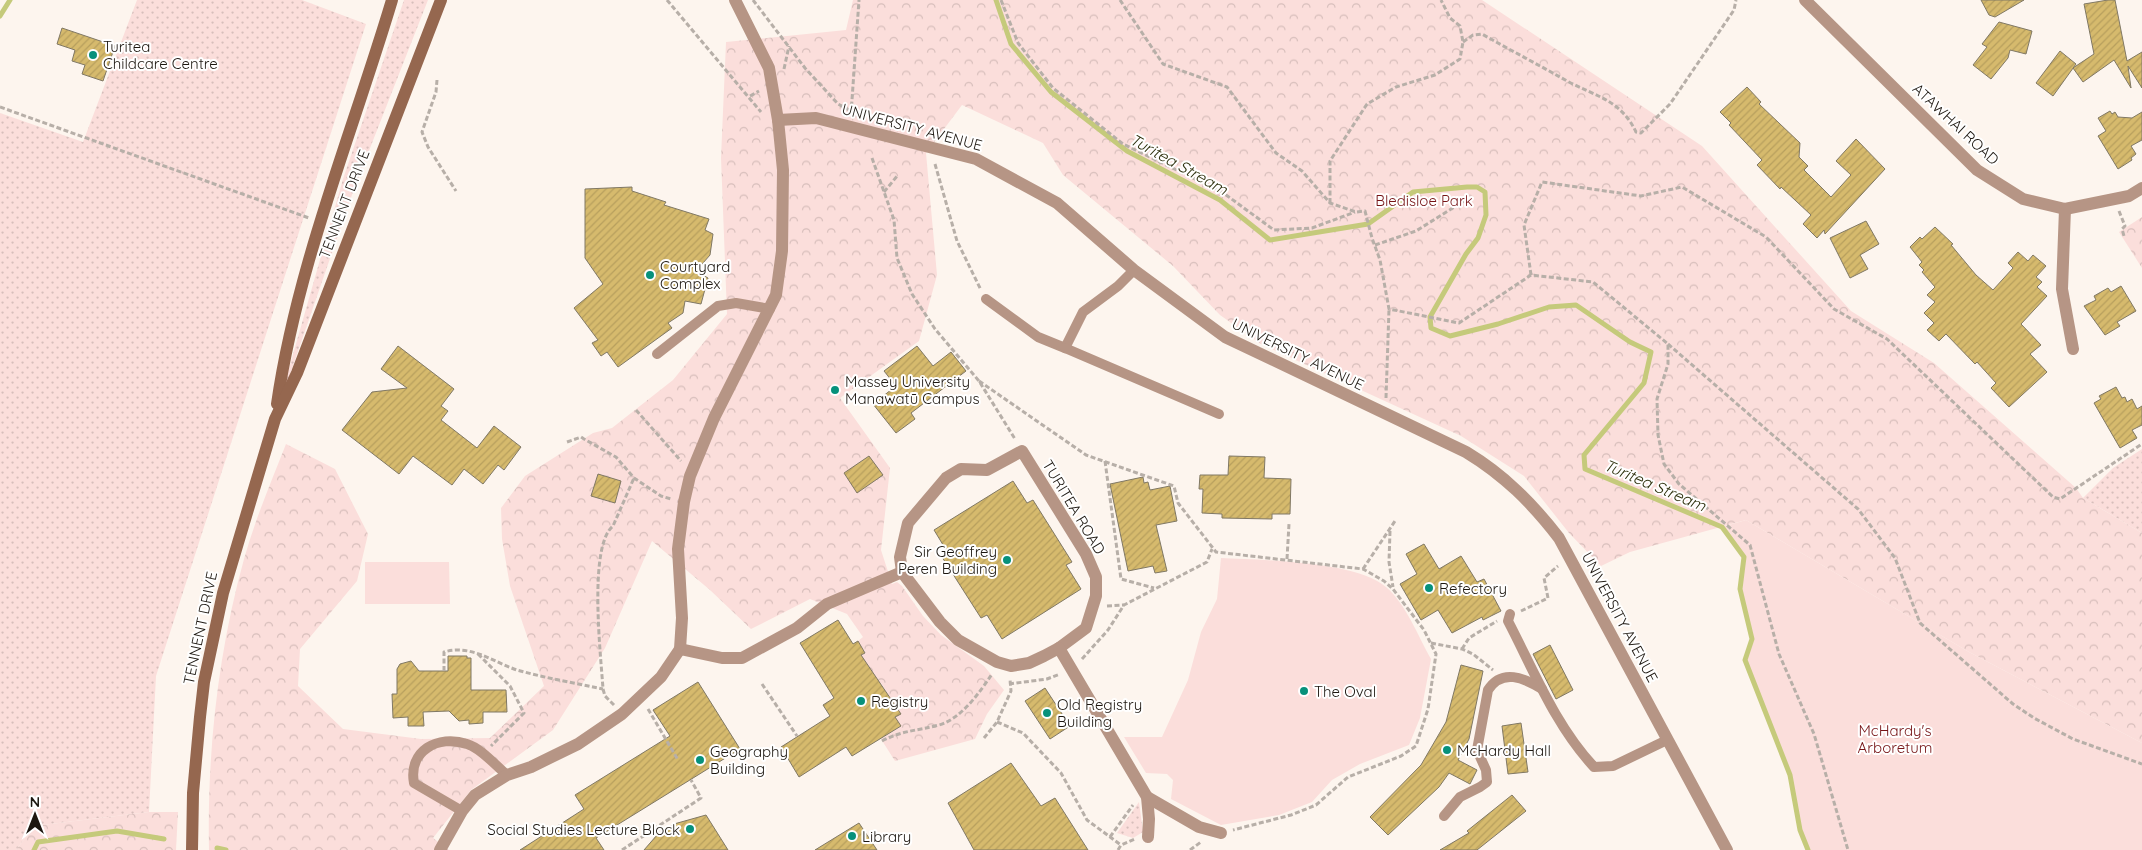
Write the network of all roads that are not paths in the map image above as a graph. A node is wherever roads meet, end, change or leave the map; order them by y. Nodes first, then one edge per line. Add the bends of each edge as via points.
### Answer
1 (392, 0) edge
2 (441, 0) edge
3 (735, 0) edge
4 (1805, 0) edge
5 (778, 120) junction
6 (2142, 188) edge
7 (2064, 209) junction
8 (1134, 270) junction
9 (986, 299) road end
10 (770, 309) junction
11 (1065, 348) junction
12 (2074, 349) dead end
13 (657, 354) dead end
14 (1219, 414) dead end
15 (275, 419) junction
16 (902, 572) junction
17 (1510, 614) dead end
18 (1059, 648) junction
19 (680, 649) junction
20 (1543, 690) junction
21 (1668, 740) junction
22 (507, 775) junction
23 (1145, 794) junction
24 (462, 811) junction
25 (1444, 816) dead end
26 (1221, 833) road end
27 (1148, 837) dead end
28 (192, 850) edge
29 (440, 850) edge
30 (1726, 850) edge

1 - 15 main road, TENNENT DRIVE via 322,222 284,360
2 - 15 main road, TENNENT DRIVE via 297,373
3 - 5 street via 769,68
4 - 7 street, ATAWHAI ROAD via 1977,170 2023,198
5 - 8 street, UNIVERSITY AVENUE via 816,118 976,159 1057,203
5 - 10 street via 783,170 783,232 776,295
6 - 7 street, ATAWHAI ROAD via 2130,196
7 - 12 street via 2062,289
8 - 11 lane via 1082,312
8 - 21 street, UNIVERSITY AVENUE via 1225,337 1491,467 1537,509 1570,555
9 - 11 lane via 1038,337
10 - 13 lane via 736,303 718,306
10 - 19 street via 714,418 690,476 678,549 682,618
11 - 14 lane
15 - 28 main road, TENNENT DRIVE via 223,593 204,682 193,793
16 - 18 street, TURITEA ROAD via 958,640 998,662 1012,666 1029,663
16 - 18 street, TURITEA ROAD via 900,558 908,523 946,478 961,469 987,470 1022,452 1086,554 1096,577 1096,596 1086,628
16 - 19 street via 827,604 797,628 742,658 722,658
17 - 20 lane via 1508,621
18 - 23 street
19 - 22 street via 661,677 622,714 578,744
20 - 21 lane via 1575,746 1594,767 1613,766
20 - 25 lane via 1524,678 1504,677 1492,684 1488,690 1477,750 1486,770 1487,782 1460,797
21 - 30 street, UNIVERSITY AVENUE
22 - 24 street via 475,795
22 - 24 lane via 468,744 450,740 429,746 418,756 412,769 414,783
23 - 26 street via 1198,827
23 - 27 street
24 - 29 street

